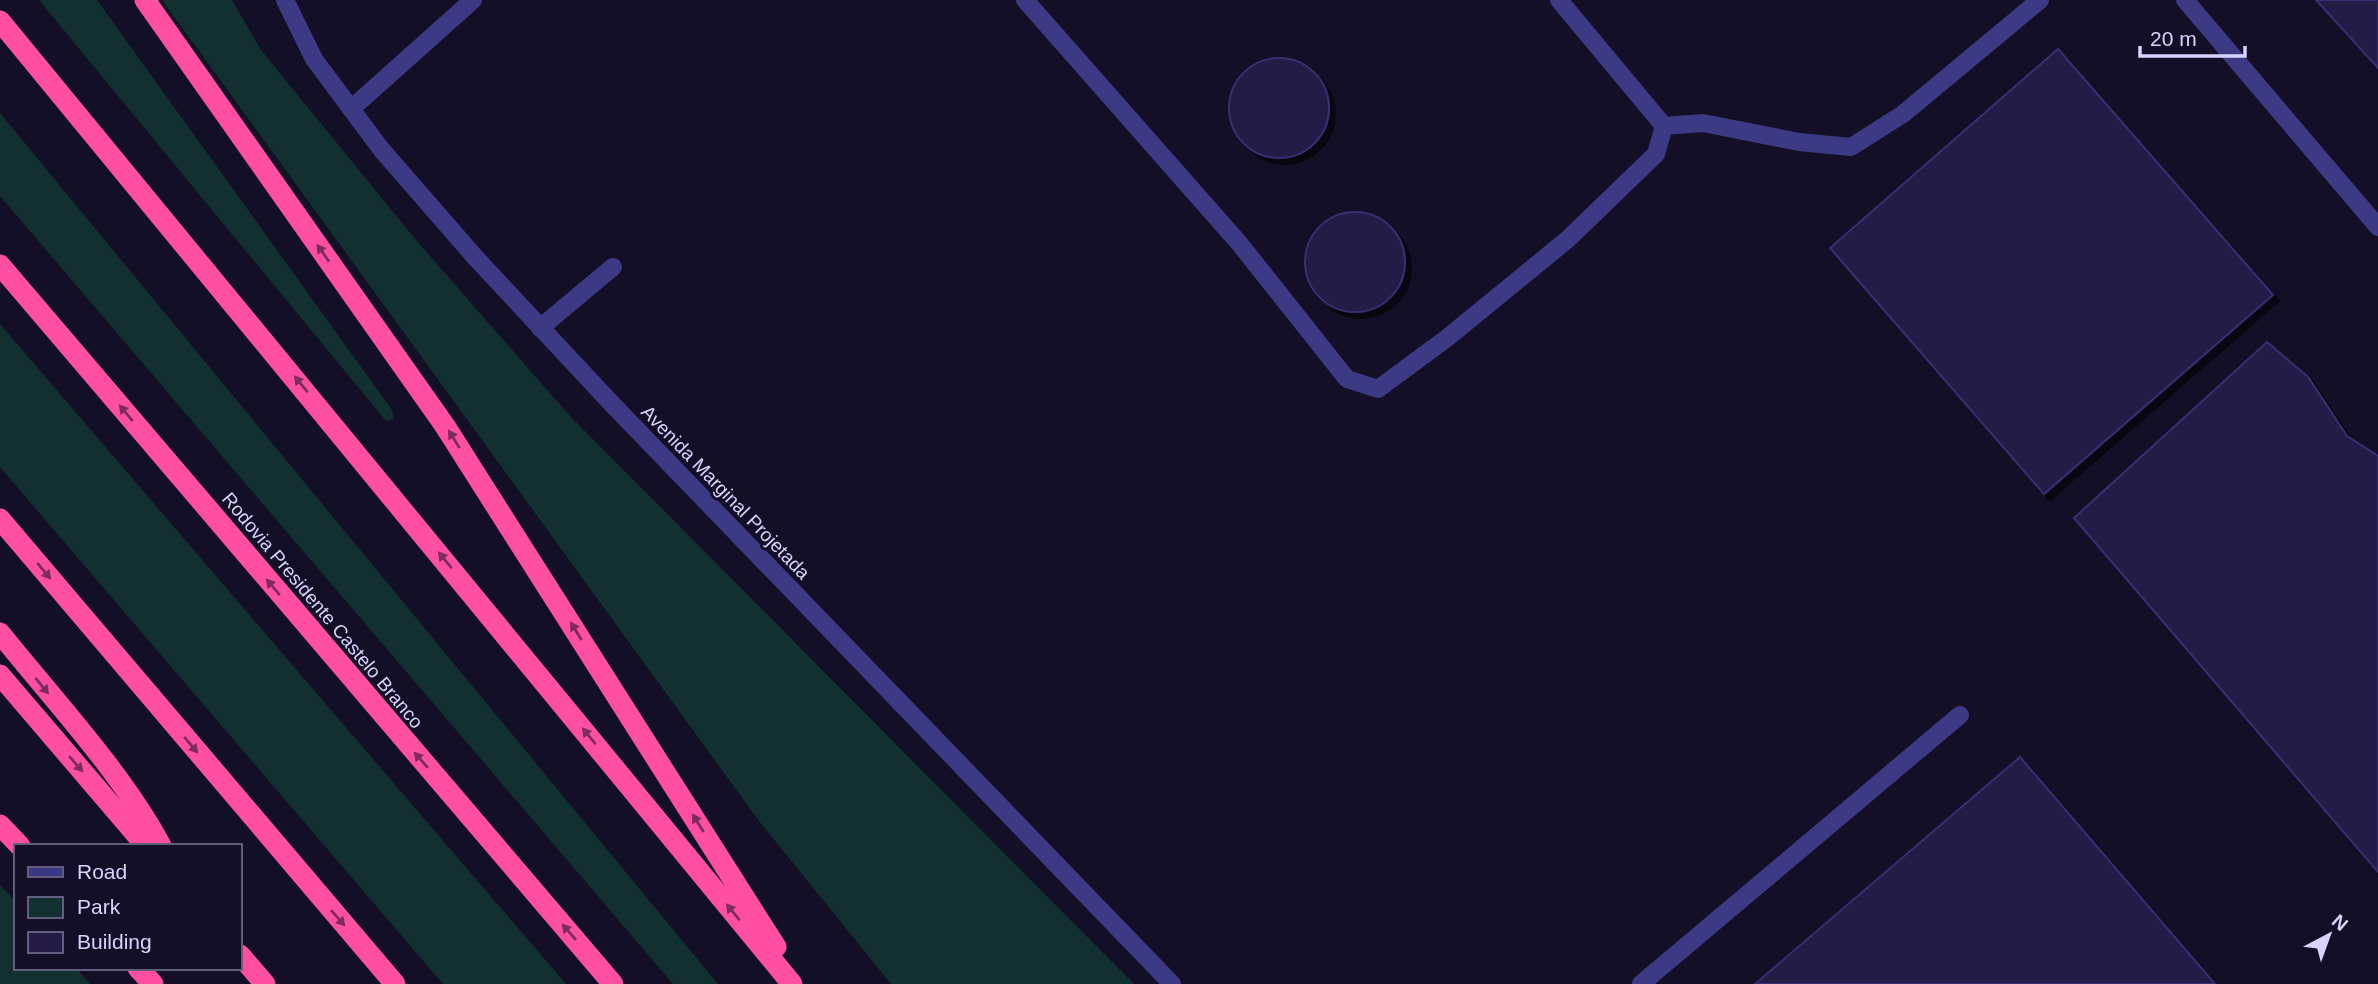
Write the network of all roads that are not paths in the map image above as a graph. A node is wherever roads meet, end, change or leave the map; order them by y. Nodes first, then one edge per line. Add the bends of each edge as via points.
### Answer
1 (145, 0) edge
2 (285, 0) edge
3 (473, 0) edge
4 (1025, 0) edge
5 (1559, 0) edge
6 (2040, 0) edge
7 (2185, 0) edge
8 (0, 21) edge
9 (351, 109) junction
10 (1664, 125) junction
11 (2378, 227) edge
12 (0, 265) edge
13 (613, 267) dead end
14 (540, 328) junction
15 (0, 519) edge
16 (0, 633) edge
17 (0, 675) edge
18 (1960, 715) dead end
19 (0, 825) edge
20 (18, 844) edge
21 (144, 844) edge
22 (160, 844) edge
23 (242, 957) edge
24 (140, 970) edge
25 (153, 984) edge
26 (265, 984) edge
27 (395, 984) edge
28 (613, 984) edge
29 (792, 984) edge
30 (800, 984) edge
31 (1172, 984) edge
32 (1641, 984) edge

30 -> 1 highway via 446,426
2 - 9 street, Avenida Marginal Projetada via 314,59
3 - 9 street
4 - 10 street via 1239,243 1347,379 1378,389 1568,239 1656,154
5 - 10 street
6 - 10 street via 1903,114 1851,147 1703,123
7 - 11 street
29 -> 8 highway
9 - 14 street, Avenida Marginal Projetada
28 -> 12 highway, Rodovia Presidente Castelo Branco
13 - 14 street
14 - 31 street, Avenida Marginal Projetada
15 -> 27 highway
16 -> 22 highway via 110,772
17 -> 21 highway
18 - 32 street
19 - 20 highway
23 - 26 highway
24 - 25 highway

